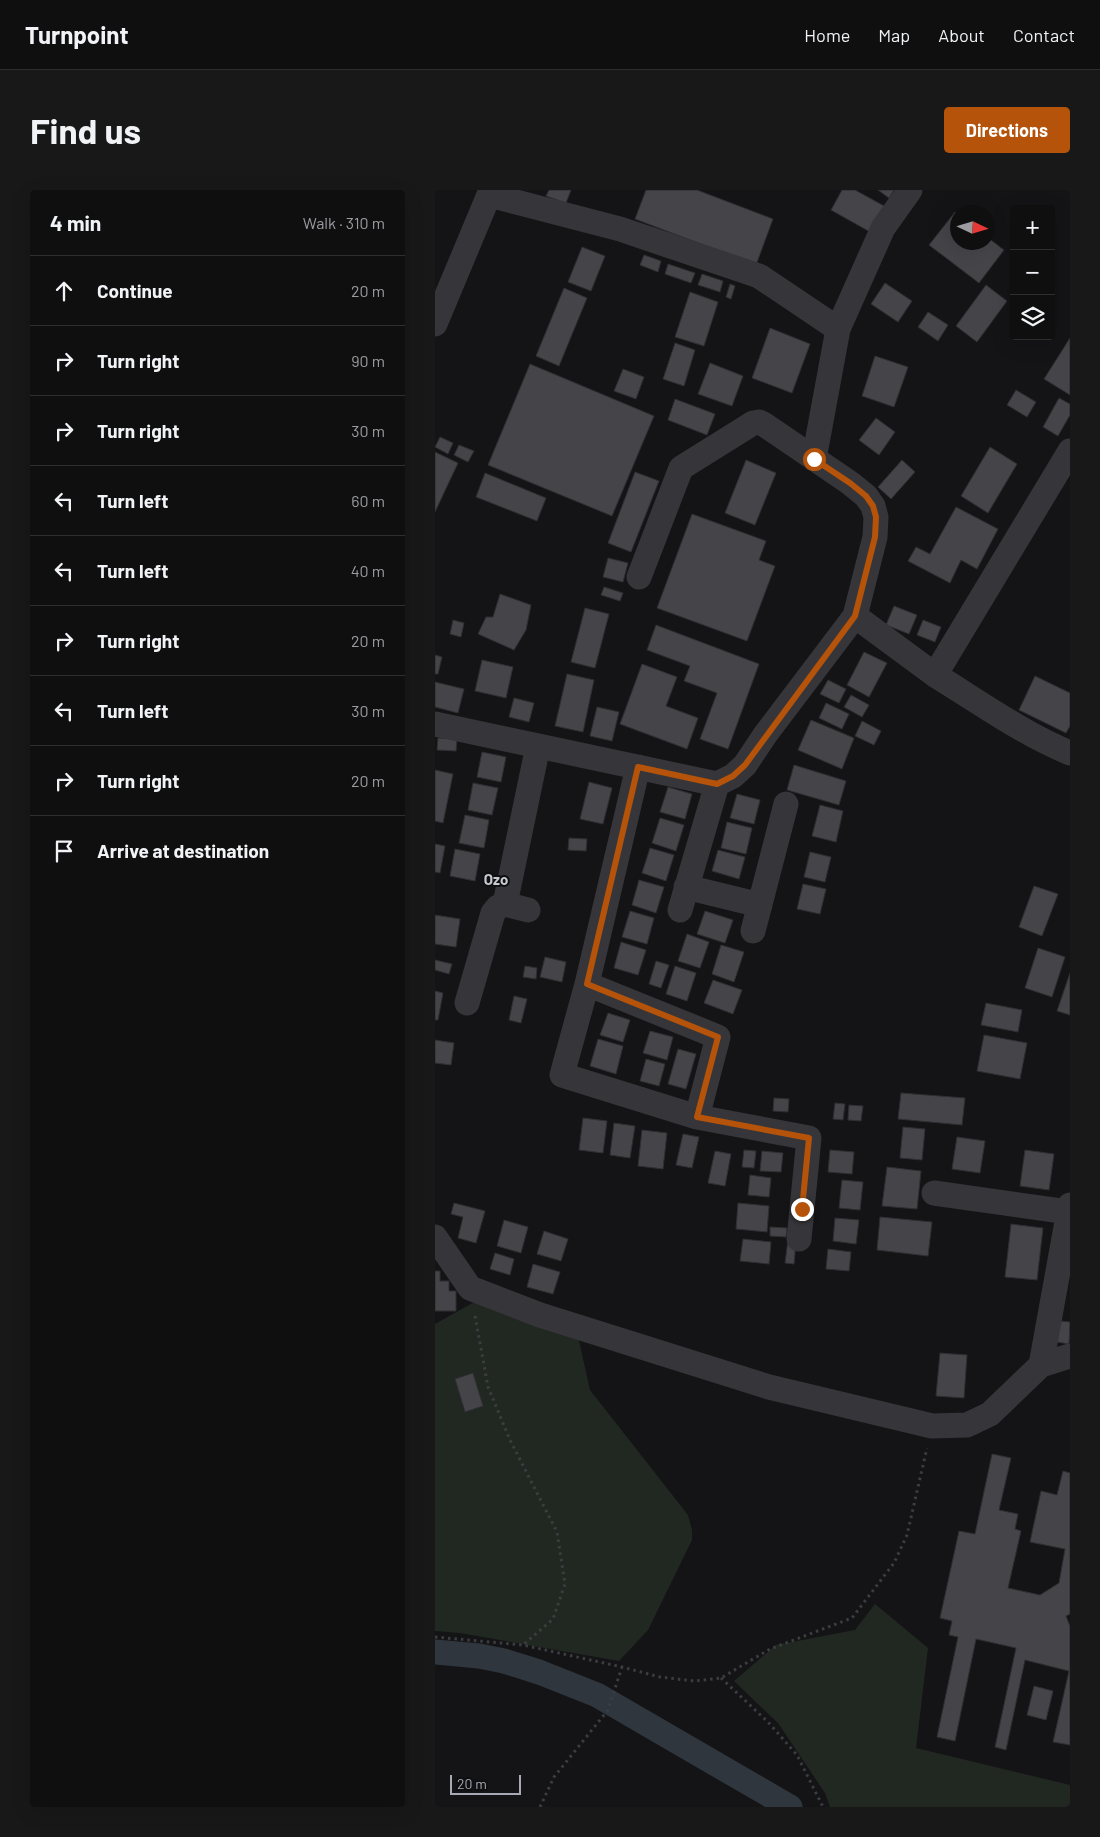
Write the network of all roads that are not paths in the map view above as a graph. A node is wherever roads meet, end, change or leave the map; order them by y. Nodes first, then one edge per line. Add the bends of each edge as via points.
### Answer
1 (910, 190) edge
2 (490, 192) edge
3 (435, 324) edge
4 (838, 329) junction
5 (1070, 451) edge
6 (814, 459) junction
7 (639, 577) dead end
8 (855, 616) junction
9 (935, 675) junction
10 (435, 724) edge
11 (538, 746) junction
12 (1070, 753) edge
13 (638, 767) junction
14 (717, 784) junction
15 (786, 804) dead end
16 (759, 905) junction
17 (753, 932) dead end
18 (587, 984) junction
19 (465, 987) dead end
20 (697, 1117) junction
21 (934, 1191) dead end
22 (1068, 1222) edge
23 (435, 1237) edge
24 (799, 1239) dead end
25 (1070, 1356) edge
26 (1041, 1365) junction

1 - 4 street via 883,228
2 - 3 street
2 - 4 street via 620,228 759,276
4 - 6 street
5 - 9 street
6 - 7 street via 759,422 681,468
6 - 8 street via 866,496 876,517 875,537
8 - 9 street
8 - 14 street via 745,765
9 - 12 street via 1010,722
10 - 11 street
11 - 13 street
11 - 19 street via 517,907 498,907 493,913
13 - 14 street
13 - 18 street
14 - 16 street via 683,898
15 - 16 street via 789,836
16 - 17 street
18 - 20 street via 718,1037
18 - 20 street via 562,1075
20 - 24 street via 809,1138 811,1210
21 - 22 street
22 - 26 street
23 - 26 street via 470,1288 540,1316 769,1387 932,1426 967,1425 990,1414
25 - 26 street

